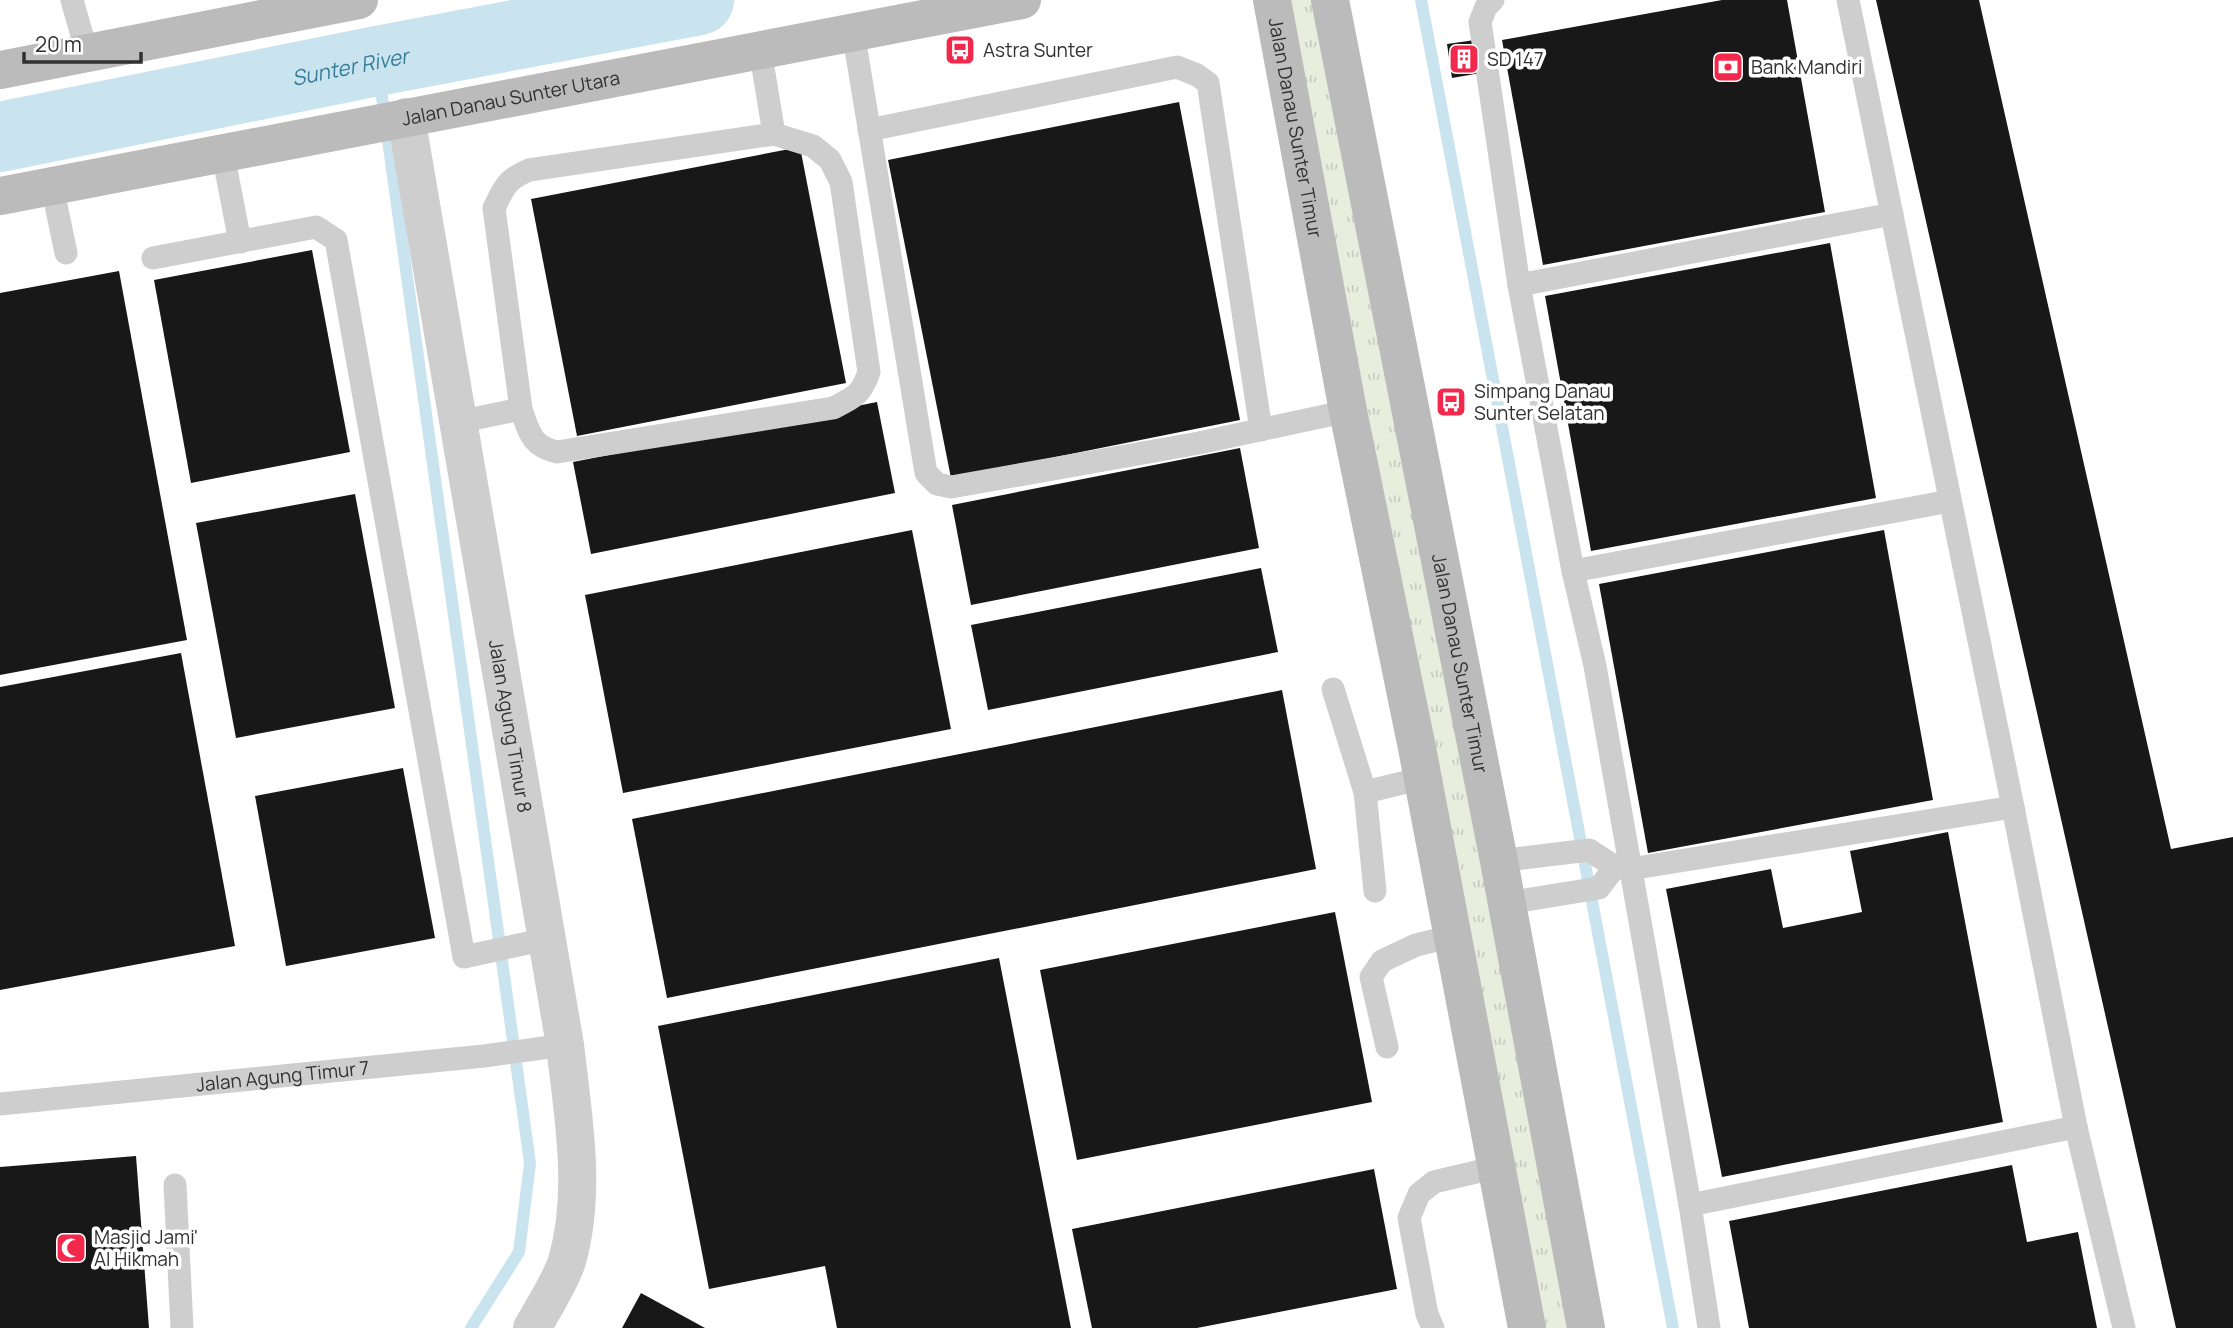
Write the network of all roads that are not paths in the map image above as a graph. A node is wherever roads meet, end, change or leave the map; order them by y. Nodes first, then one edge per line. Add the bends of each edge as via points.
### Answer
1 (72, 0) edge
2 (359, 0) edge
3 (1022, 0) edge
4 (1272, 0) edge
5 (1330, 0) edge
6 (1493, 0) edge
7 (1848, 0) edge
8 (253, 10) edge
9 (853, 31) junction
10 (760, 49) junction
11 (87, 53) junction
12 (0, 70) edge
13 (389, 121) junction
14 (869, 130) junction
15 (774, 134) junction
16 (223, 154) junction
17 (52, 186) junction
18 (0, 196) edge
19 (1892, 214) junction
20 (240, 242) junction
21 (66, 253) dead end
22 (153, 258) dead end
23 (1519, 285) junction
24 (521, 408) junction
25 (1348, 411) junction
26 (458, 422) junction
27 (1261, 430) junction
28 (1950, 501) junction
29 (1573, 571) junction
30 (1333, 689) dead end
31 (1423, 778) junction
32 (1365, 792) junction
33 (2013, 807) junction
34 (1499, 860) junction
35 (1623, 868) junction
36 (1375, 891) dead end
37 (1525, 901) junction
38 (1453, 936) junction
39 (546, 939) junction
40 (553, 1046) junction
41 (1387, 1047) dead end
42 (0, 1104) edge
43 (2076, 1127) junction
44 (1497, 1167) junction
45 (175, 1185) dead end
46 (1690, 1205) junction
47 (182, 1328) edge
48 (532, 1328) edge
49 (1433, 1328) edge
50 (1527, 1328) edge
51 (1586, 1328) edge
52 (1709, 1328) edge
53 (2124, 1328) edge

1 - 11 lane
2 - 8 main road
3 - 9 main road, Jalan Danau Sunter Utara
4 - 25 main road, Jalan Danau Sunter Timur
5 - 34 main road, Jalan Danau Sunter Timur
6 - 23 lane via 1480,22
7 - 19 lane
8 - 11 main road
9 - 10 main road, Jalan Danau Sunter Utara
9 - 14 lane
10 - 13 main road, Jalan Danau Sunter Utara
10 - 15 lane
11 - 12 main road
13 - 16 main road, Jalan Danau Sunter Utara
13 - 26 street, Jalan Agung Timur 8
14 - 27 lane via 926,473 937,484 951,487
14 - 27 lane via 1177,67 1198,75 1208,83
15 - 24 lane via 529,170 513,177 494,208
15 - 24 lane via 813,146 830,160 841,183 869,372 863,388 833,408 557,452 543,448 530,435
16 - 17 main road, Jalan Danau Sunter Utara
16 - 20 lane
17 - 18 main road, Jalan Danau Sunter Utara
17 - 21 lane
19 - 23 lane
19 - 28 lane
20 - 22 lane
20 - 39 lane via 316,228 336,240 464,957
23 - 29 lane
24 - 26 lane
25 - 27 lane
25 - 31 main road, Jalan Danau Sunter Timur
26 - 39 street, Jalan Agung Timur 8
28 - 29 lane
28 - 33 lane
29 - 35 lane via 1595,666
30 - 32 lane
31 - 32 lane
31 - 38 main road, Jalan Danau Sunter Timur
32 - 36 lane
33 - 35 lane
33 - 43 lane
34 - 35 lane via 1589,849
34 - 37 main road, Jalan Danau Sunter Timur
35 - 37 lane via 1599,888
35 - 46 lane
37 - 51 main road, Jalan Danau Sunter Timur
38 - 41 lane via 1416,945 1382,961 1371,977
38 - 44 main road, Jalan Danau Sunter Timur
39 - 40 street, Jalan Agung Timur 8
40 - 42 lane, Jalan Agung Timur 7
40 - 48 street, Jalan Agung Timur 8 via 578,1159 575,1215 567,1262
43 - 46 lane
43 - 53 lane
44 - 49 lane via 1434,1182 1419,1194 1409,1218
44 - 50 main road, Jalan Danau Sunter Timur
45 - 47 lane
46 - 52 lane

